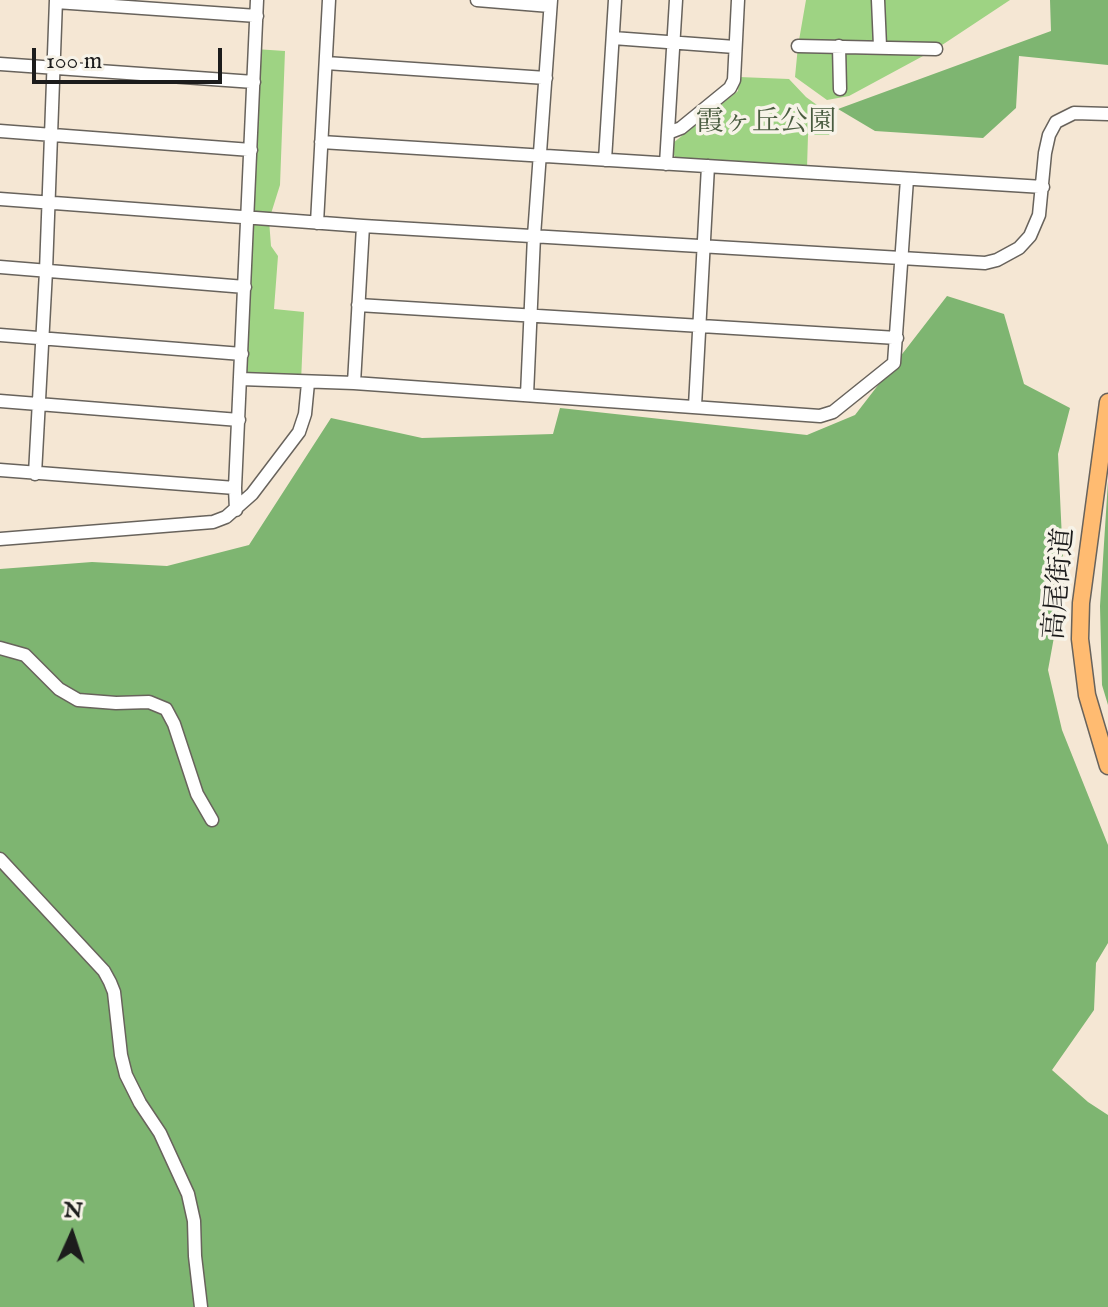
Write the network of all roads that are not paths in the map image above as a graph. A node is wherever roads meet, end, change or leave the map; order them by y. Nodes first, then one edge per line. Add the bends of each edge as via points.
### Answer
1 (257, 0) edge
2 (329, 0) edge
3 (477, 0) edge
4 (615, 0) edge
5 (676, 0) edge
6 (738, 0) edge
7 (878, 0) edge
8 (56, 1) edge
9 (550, 3) edge
10 (257, 16) junction
11 (613, 38) junction
12 (674, 42) junction
13 (798, 46) dead end
14 (839, 46) junction
15 (880, 46) junction
16 (735, 47) junction
17 (936, 49) dead end
18 (326, 63) junction
19 (0, 64) edge
20 (53, 67) junction
21 (546, 78) junction
22 (254, 82) junction
23 (840, 89) dead end
24 (1108, 114) edge
25 (0, 131) edge
26 (668, 133) junction
27 (51, 136) junction
28 (321, 142) junction
29 (251, 150) junction
30 (539, 155) junction
31 (605, 160) junction
32 (666, 164) junction
33 (708, 166) junction
34 (907, 179) junction
35 (1043, 187) junction
36 (0, 199) edge
37 (49, 203) junction
38 (248, 218) junction
39 (317, 223) junction
40 (363, 226) junction
41 (534, 236) junction
42 (704, 246) junction
43 (902, 259) junction
44 (0, 267) edge
45 (46, 271) junction
46 (245, 287) junction
47 (358, 305) junction
48 (529, 316) junction
49 (699, 327) junction
50 (0, 335) edge
51 (897, 338) junction
52 (42, 339) junction
53 (242, 354) junction
54 (241, 379) junction
55 (308, 383) junction
56 (354, 383) junction
57 (527, 395) junction
58 (0, 401) edge
59 (1108, 402) edge
60 (39, 404) junction
61 (695, 406) junction
62 (239, 420) junction
63 (0, 470) edge
64 (35, 474) junction
65 (235, 488) junction
66 (236, 510) junction
67 (0, 539) edge
68 (0, 648) edge
69 (1108, 766) edge
70 (212, 820) dead end
71 (0, 859) edge
72 (201, 1307) edge

1 - 10 street
2 - 18 street
3 - 9 street
4 - 11 street
5 - 12 street
6 - 16 street
7 - 15 street
8 - 10 street
8 - 20 street
9 - 21 street
10 - 22 street
11 - 12 street
11 - 31 street
12 - 16 street
12 - 26 street
13 - 14 street
14 - 15 street
14 - 23 street
15 - 17 street
16 - 26 street via 730,88
18 - 21 street
18 - 28 street
19 - 20 street
20 - 22 street
20 - 27 street
21 - 30 street
22 - 29 street
24 - 35 street via 1074,113 1056,122 1045,153
25 - 27 street
26 - 32 street
27 - 29 street
27 - 37 street
28 - 30 street
28 - 39 street
29 - 38 street
30 - 31 street
30 - 41 street
31 - 32 street
32 - 33 street
33 - 34 street
33 - 42 street
34 - 35 street
34 - 43 street
35 - 43 street via 1030,236 997,260 967,264
36 - 37 street
37 - 38 street
37 - 45 street
38 - 39 street
38 - 46 street
39 - 40 street
40 - 41 street
40 - 47 street
41 - 42 street
41 - 48 street
42 - 43 street
42 - 49 street
43 - 51 street
44 - 45 street
45 - 46 street
45 - 52 street
46 - 53 street
47 - 48 street
47 - 56 street
48 - 49 street
48 - 57 street
49 - 51 street
49 - 61 street
50 - 52 street
51 - 61 street via 894,363 833,412 820,416
52 - 53 street
52 - 60 street
53 - 54 street
54 - 55 street
54 - 62 street
55 - 56 street
55 - 66 street via 299,432
56 - 57 street
57 - 61 street
58 - 60 street
59 - 69 main road, 高尾街道 via 1080,639 1087,695
60 - 62 street
60 - 64 street
62 - 65 street
63 - 64 street
64 - 65 street
65 - 66 street
66 - 67 street via 213,522
68 - 70 street via 25,655 78,700 149,702 166,709
71 - 72 street via 110,982 126,1075 188,1194

